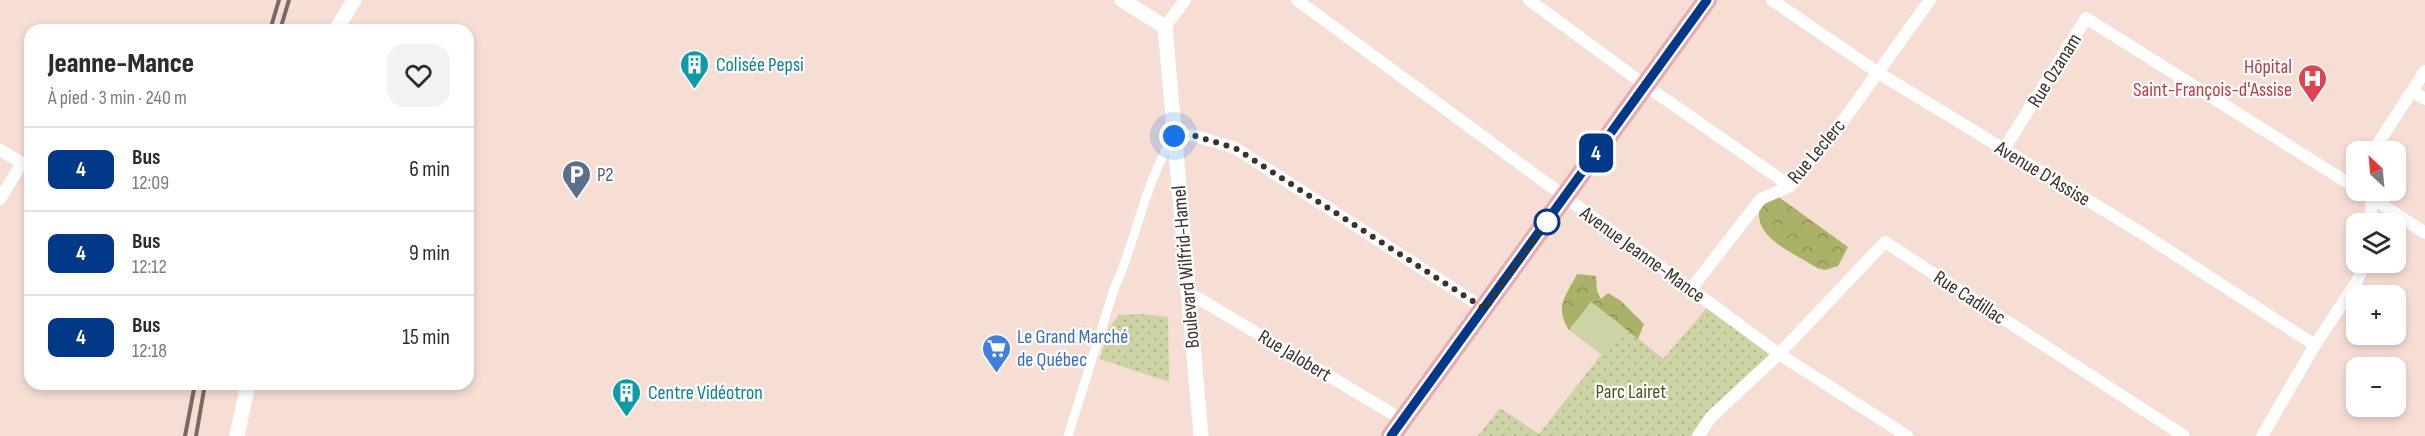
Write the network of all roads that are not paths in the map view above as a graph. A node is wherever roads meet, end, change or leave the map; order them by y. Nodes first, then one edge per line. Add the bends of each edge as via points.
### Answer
1 (354, 0) edge
2 (1122, 0) edge
3 (1185, 0) edge
4 (1297, 0) edge
5 (1529, 0) edge
6 (1707, 0) edge
7 (1772, 0) edge
8 (1930, 0) edge
9 (340, 24) edge
10 (1165, 27) junction
11 (2425, 71) edge
12 (1877, 72) junction
13 (1645, 86) junction
14 (2412, 91) junction
15 (2425, 99) edge
16 (1174, 136) junction
17 (2381, 141) edge
18 (2004, 149) junction
19 (0, 150) edge
20 (2346, 181) edge
21 (1790, 186) junction
22 (1564, 197) junction
23 (0, 199) edge
24 (2382, 201) edge
25 (2425, 233) edge
26 (2360, 273) edge
27 (1691, 289) junction
28 (1186, 291) junction
29 (1485, 309) junction
30 (2315, 345) junction
31 (1779, 354) junction
32 (247, 390) edge
33 (1397, 428) edge
34 (237, 436) edge
35 (1068, 436) edge
36 (1201, 436) edge
37 (1698, 436) edge
38 (1907, 436) edge
39 (2184, 436) edge
40 (2262, 436) edge

1 - 9 street
2 - 10 street
3 - 10 street
4 - 22 street, Avenue Jeanne-Mance
5 - 13 street
6 - 13 main road
7 - 12 street, Avenue D'Assise
8 - 12 street, Rue Leclerc
10 - 16 street, Boulevard Wilfrid-Hamel
11 - 14 street
12 - 18 street, Avenue D'Assise
12 - 21 street, Rue Leclerc
13 - 21 street
13 - 22 main road
14 - 15 street
14 - 17 street
16 - 28 street, Boulevard Wilfrid-Hamel
16 - 29 street via 1192,135 1235,148
16 - 35 street via 1157,163
18 - 20 street, Rue Ozanam via 2086,18
18 - 30 street, Avenue D'Assise
19 - 23 street via 22,163
21 - 27 street, Rue Leclerc via 1761,199
22 - 27 street, Avenue Jeanne-Mance
22 - 29 main road
24 - 25 street, Rue Ozanam
26 - 30 street
27 - 31 street, Avenue Jeanne-Mance
28 - 33 street, Rue Jalobert
28 - 36 street, Boulevard Wilfrid-Hamel
29 - 33 main road
30 - 40 street
31 - 37 street via 1726,402
31 - 38 street, Avenue Jeanne-Mance
31 - 39 street, Rue Cadillac via 1886,242
32 - 34 street

